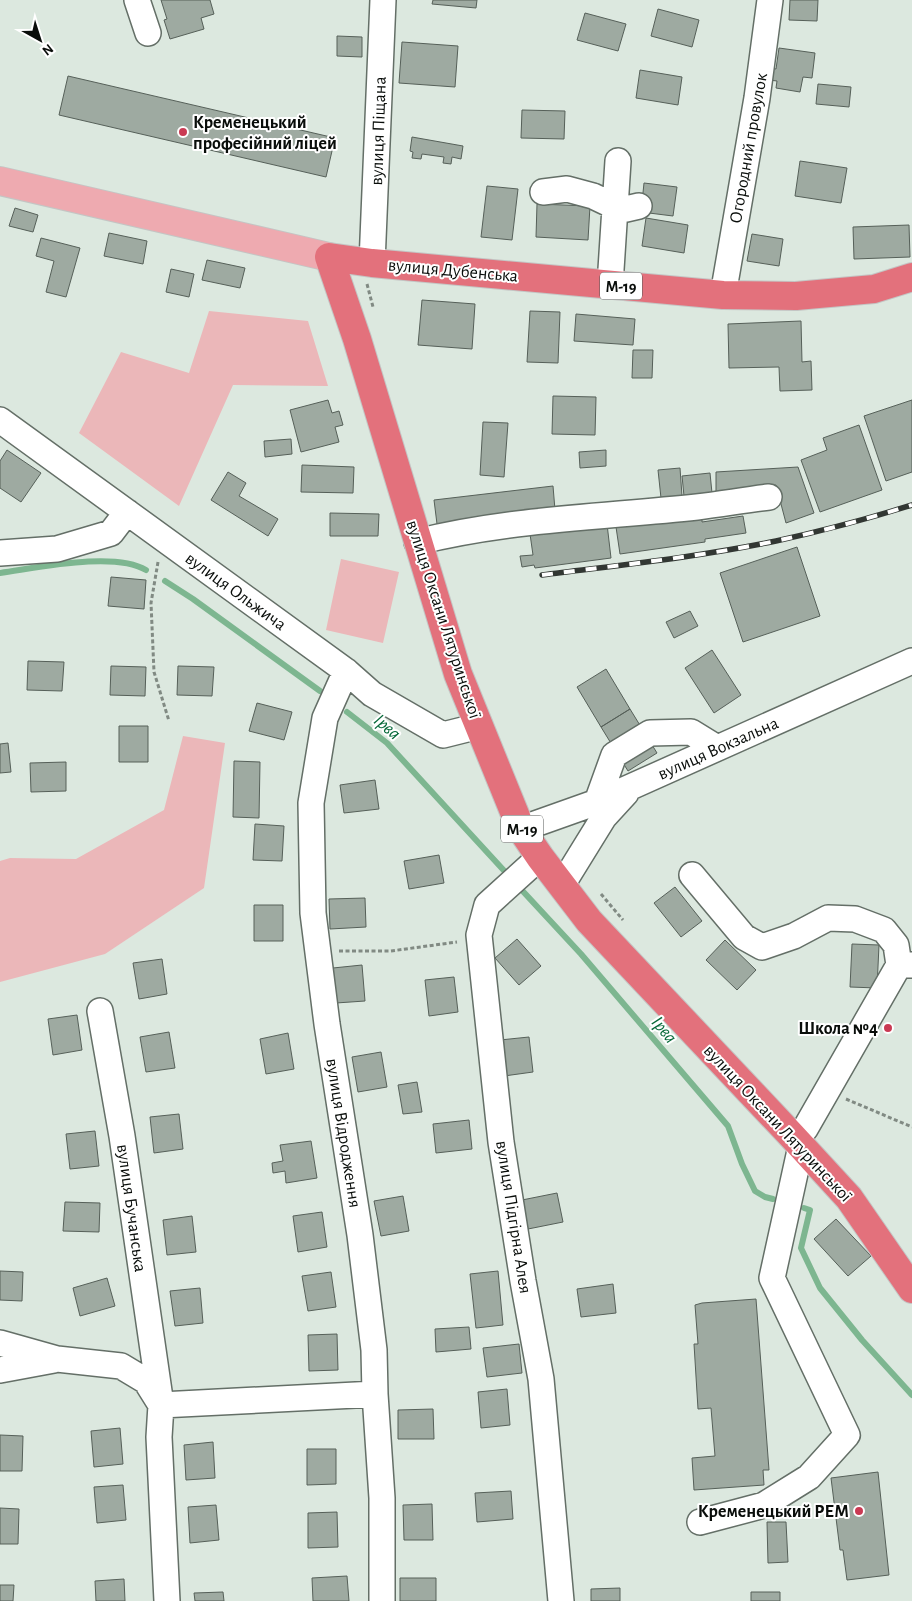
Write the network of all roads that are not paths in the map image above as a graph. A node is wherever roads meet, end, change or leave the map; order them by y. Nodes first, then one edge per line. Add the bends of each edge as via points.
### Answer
1 (137, 0) edge
2 (383, 0) edge
3 (770, 0) edge
4 (148, 33) dead end
5 (618, 161) dead end
6 (0, 181) edge
7 (543, 192) dead end
8 (626, 206) junction
9 (330, 257) junction
10 (375, 274) junction
11 (912, 278) edge
12 (610, 285) junction
13 (723, 295) junction
14 (0, 420) edge
15 (769, 497) dead end
16 (127, 512) junction
17 (417, 542) junction
18 (0, 554) edge
19 (912, 661) edge
20 (346, 671) junction
21 (480, 726) junction
22 (717, 748) junction
23 (633, 786) junction
24 (597, 802) junction
25 (521, 829) junction
26 (540, 857) junction
27 (692, 874) dead end
28 (562, 886) junction
29 (906, 965) edge
30 (100, 1011) dead end
31 (797, 1141) junction
32 (912, 1289) edge
33 (0, 1343) edge
34 (57, 1359) junction
35 (0, 1370) edge
36 (374, 1394) junction
37 (161, 1405) junction
38 (700, 1522) dead end
39 (167, 1601) edge
40 (382, 1601) edge
41 (561, 1601) edge

1 - 4 street
2 - 10 street, вулиця Піщана
3 - 13 street, Огородний провулок via 757,98
5 - 8 street
6 - 9 main road, вулиця Дубенська
7 - 8 street via 567,189
8 - 12 street
9 - 10 highway, вулиця Дубенська / М-19
9 - 17 highway, вулиця Оксани Лятуринської / М-19
10 - 12 highway, вулиця Дубенська / М-19 via 435,267
11 - 13 highway, вулиця Дубенська / М-19 via 874,289 796,296
12 - 13 highway, вулиця Дубенська / М-19
14 - 16 street, вулиця Ольжича
15 - 17 street via 696,507 543,520
16 - 18 street via 111,533 57,549
16 - 20 street, вулиця Ольжича
17 - 21 highway, вулиця Оксани Лятуринської / М-19 via 458,674
19 - 22 street, вулиця Вокзальна
20 - 21 street, вулиця Ольжича via 372,694 442,735
20 - 36 street, вулиця Відродження via 325,718 312,803 313,913 326,1024 360,1235 374,1350
21 - 25 highway, вулиця Оксани Лятуринської / М-19
22 - 23 street, вулиця Вокзальна
22 - 24 street via 691,732 650,732 614,755
23 - 24 street, вулиця Вокзальна
23 - 28 street via 604,817
24 - 25 street, вулиця Вокзальна
25 - 26 highway, вулиця Оксани Лятуринської / М-19
26 - 28 highway, вулиця Оксани Лятуринської / М-19
26 - 41 street, вулиця Підгірна Алея via 487,905 479,936 501,1142 541,1380
27 - 29 street via 744,937 762,947 794,936 828,918 855,919 884,930
28 - 31 highway, вулиця Оксани Лятуринської / М-19 via 589,921
29 - 31 street
30 - 37 street, вулиця Бучанська via 122,1136
31 - 32 highway, вулиця Оксани Лятуринської / М-19 via 849,1198
31 - 38 street via 772,1278 847,1435 809,1476 764,1505
33 - 34 street
34 - 35 street
34 - 37 street via 121,1366 146,1381
36 - 37 street
36 - 40 street, вулиця Відродження via 382,1498
37 - 39 street, вулиця Бучанська via 159,1437

